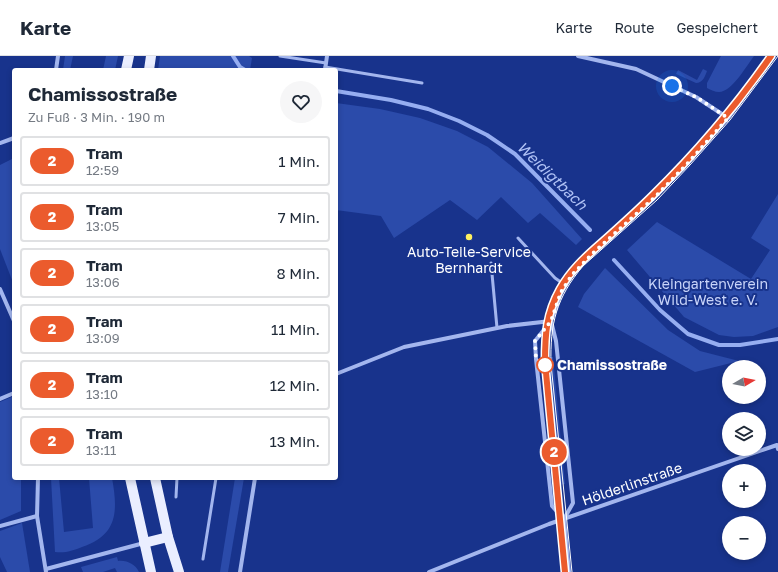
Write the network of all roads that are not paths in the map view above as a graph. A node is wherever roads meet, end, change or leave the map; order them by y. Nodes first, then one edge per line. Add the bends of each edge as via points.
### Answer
1 (58, 56) edge
2 (129, 56) edge
3 (151, 56) edge
4 (280, 56) edge
5 (327, 56) edge
6 (578, 56) edge
7 (774, 56) edge
8 (325, 67) edge
9 (56, 68) edge
10 (126, 68) edge
11 (149, 68) edge
12 (338, 69) edge
13 (422, 83) dead end
14 (728, 118) junction
15 (12, 139) edge
16 (0, 142) edge
17 (518, 238) dead end
18 (491, 263) dead end
19 (565, 285) junction
20 (0, 289) edge
21 (12, 316) edge
22 (551, 321) junction
23 (497, 328) junction
24 (338, 373) edge
25 (12, 394) edge
26 (0, 399) edge
27 (778, 446) edge
28 (38, 480) edge
29 (130, 480) edge
30 (154, 480) edge
31 (177, 480) edge
32 (216, 480) edge
33 (255, 480) edge
34 (176, 497) dead end
35 (37, 516) junction
36 (564, 519) junction
37 (0, 526) edge
38 (168, 537) junction
39 (144, 543) junction
40 (203, 559) dead end
41 (46, 571) edge
42 (150, 572) edge
43 (178, 572) edge
44 (240, 572) edge
45 (429, 572) edge
46 (570, 572) edge

1 - 9 street
2 - 10 main road
3 - 11 main road
4 - 8 lane
5 - 8 street
6 - 14 street via 636,69 696,97
7 - 14 street
12 - 13 lane
14 - 19 street via 671,181 582,264
15 - 16 street
17 - 19 lane via 555,278
18 - 23 lane
19 - 22 street
20 - 21 street
22 - 23 street
22 - 36 street via 556,341 573,503
22 - 36 street via 535,341 536,359 552,506
23 - 24 street via 404,347
25 - 26 street
27 - 36 street, Hölderlinstraße
28 - 35 street
29 - 39 main road
30 - 38 main road
31 - 34 lane
32 - 40 lane
33 - 44 street
35 - 37 street
35 - 41 street
36 - 45 street, Hölderlinstraße
36 - 46 street
38 - 39 main road
38 - 43 main road
39 - 41 street
39 - 42 main road

